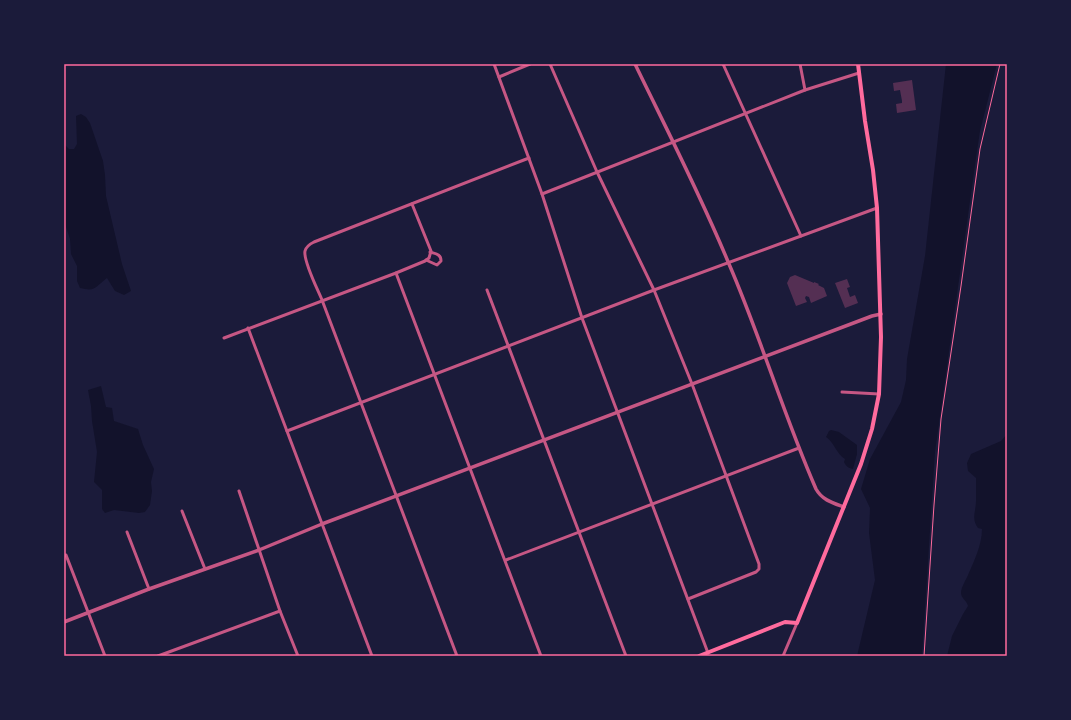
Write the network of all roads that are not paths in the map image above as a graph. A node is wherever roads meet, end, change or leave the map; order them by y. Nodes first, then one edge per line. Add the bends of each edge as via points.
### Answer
1 (494, 64) edge
2 (530, 64) edge
3 (550, 64) edge
4 (635, 64) edge
5 (723, 64) edge
6 (800, 64) edge
7 (858, 64) edge
8 (859, 73) junction
9 (499, 77) junction
10 (805, 90) junction
11 (745, 114) junction
12 (672, 143) junction
13 (529, 158) junction
14 (597, 172) junction
15 (542, 194) junction
16 (412, 204) junction
17 (877, 208) junction
18 (801, 236) junction
19 (430, 252) junction
20 (426, 260) junction
21 (729, 263) junction
22 (396, 273) junction
23 (487, 290) dead end
24 (654, 290) junction
25 (322, 300) junction
26 (881, 314) junction
27 (582, 318) junction
28 (248, 328) junction
29 (224, 338) dead end
30 (508, 346) junction
31 (765, 356) junction
32 (435, 375) junction
33 (692, 384) junction
34 (842, 392) dead end
35 (879, 394) junction
36 (361, 402) junction
37 (618, 412) junction
38 (287, 431) junction
39 (544, 440) junction
40 (799, 448) junction
41 (470, 468) junction
42 (727, 475) junction
43 (239, 491) dead end
44 (397, 496) junction
45 (652, 504) junction
46 (844, 507) junction
47 (182, 510) dead end
48 (322, 524) junction
49 (127, 532) dead end
50 (580, 532) junction
51 (259, 550) junction
52 (66, 555) dead end
53 (506, 560) junction
54 (205, 569) junction
55 (149, 589) junction
56 (688, 599) junction
57 (280, 611) junction
58 (88, 613) junction
59 (64, 622) edge
60 (797, 622) junction
61 (708, 653) junction
62 (105, 656) edge
63 (158, 656) edge
64 (298, 656) edge
65 (372, 656) edge
66 (457, 656) edge
67 (541, 656) edge
68 (626, 656) edge
69 (699, 656) edge
70 (783, 656) edge

1 - 9 street
2 - 9 street
3 - 14 street
4 - 12 street
5 - 11 street
6 - 10 street
7 - 8 main road
8 - 10 street
8 - 17 main road
9 - 13 street
10 - 11 street
11 - 12 street
11 - 18 street
12 - 14 street
12 - 21 street
13 - 15 street
13 - 16 street
14 - 15 street
14 - 24 street
15 - 27 street
16 - 19 street
16 - 25 street via 308,246 305,257
17 - 18 street
17 - 26 main road
18 - 21 street
19 - 20 street
19 - 20 street via 440,255 441,261 437,265
20 - 22 street
21 - 24 street
21 - 31 street
22 - 25 street
22 - 32 street
23 - 30 street
24 - 27 street
24 - 33 street
25 - 28 street
25 - 36 street
26 - 31 street
26 - 35 main road
27 - 30 street
27 - 37 street
28 - 29 street
28 - 38 street
30 - 32 street
30 - 39 street
31 - 33 street
31 - 40 street
32 - 36 street
32 - 41 street
33 - 37 street
33 - 42 street
34 - 35 street
35 - 46 main road via 867,447
36 - 38 street
36 - 44 street
37 - 39 street
37 - 45 street
38 - 48 street
39 - 41 street
39 - 50 street
40 - 42 street
40 - 46 street via 818,493 826,500
41 - 44 street
41 - 53 street
42 - 45 street
42 - 56 street via 759,564 758,571
43 - 51 street
44 - 48 street
44 - 66 street
45 - 50 street
45 - 56 street
46 - 60 main road
47 - 54 street
48 - 51 street
48 - 65 street
49 - 55 street
50 - 53 street
50 - 68 street
51 - 54 street
51 - 57 street
52 - 58 street
53 - 67 street
54 - 55 street
55 - 58 street
56 - 61 street
57 - 63 street
57 - 64 street
58 - 59 street
58 - 62 street
60 - 61 main road via 785,622
60 - 70 street
61 - 69 main road

